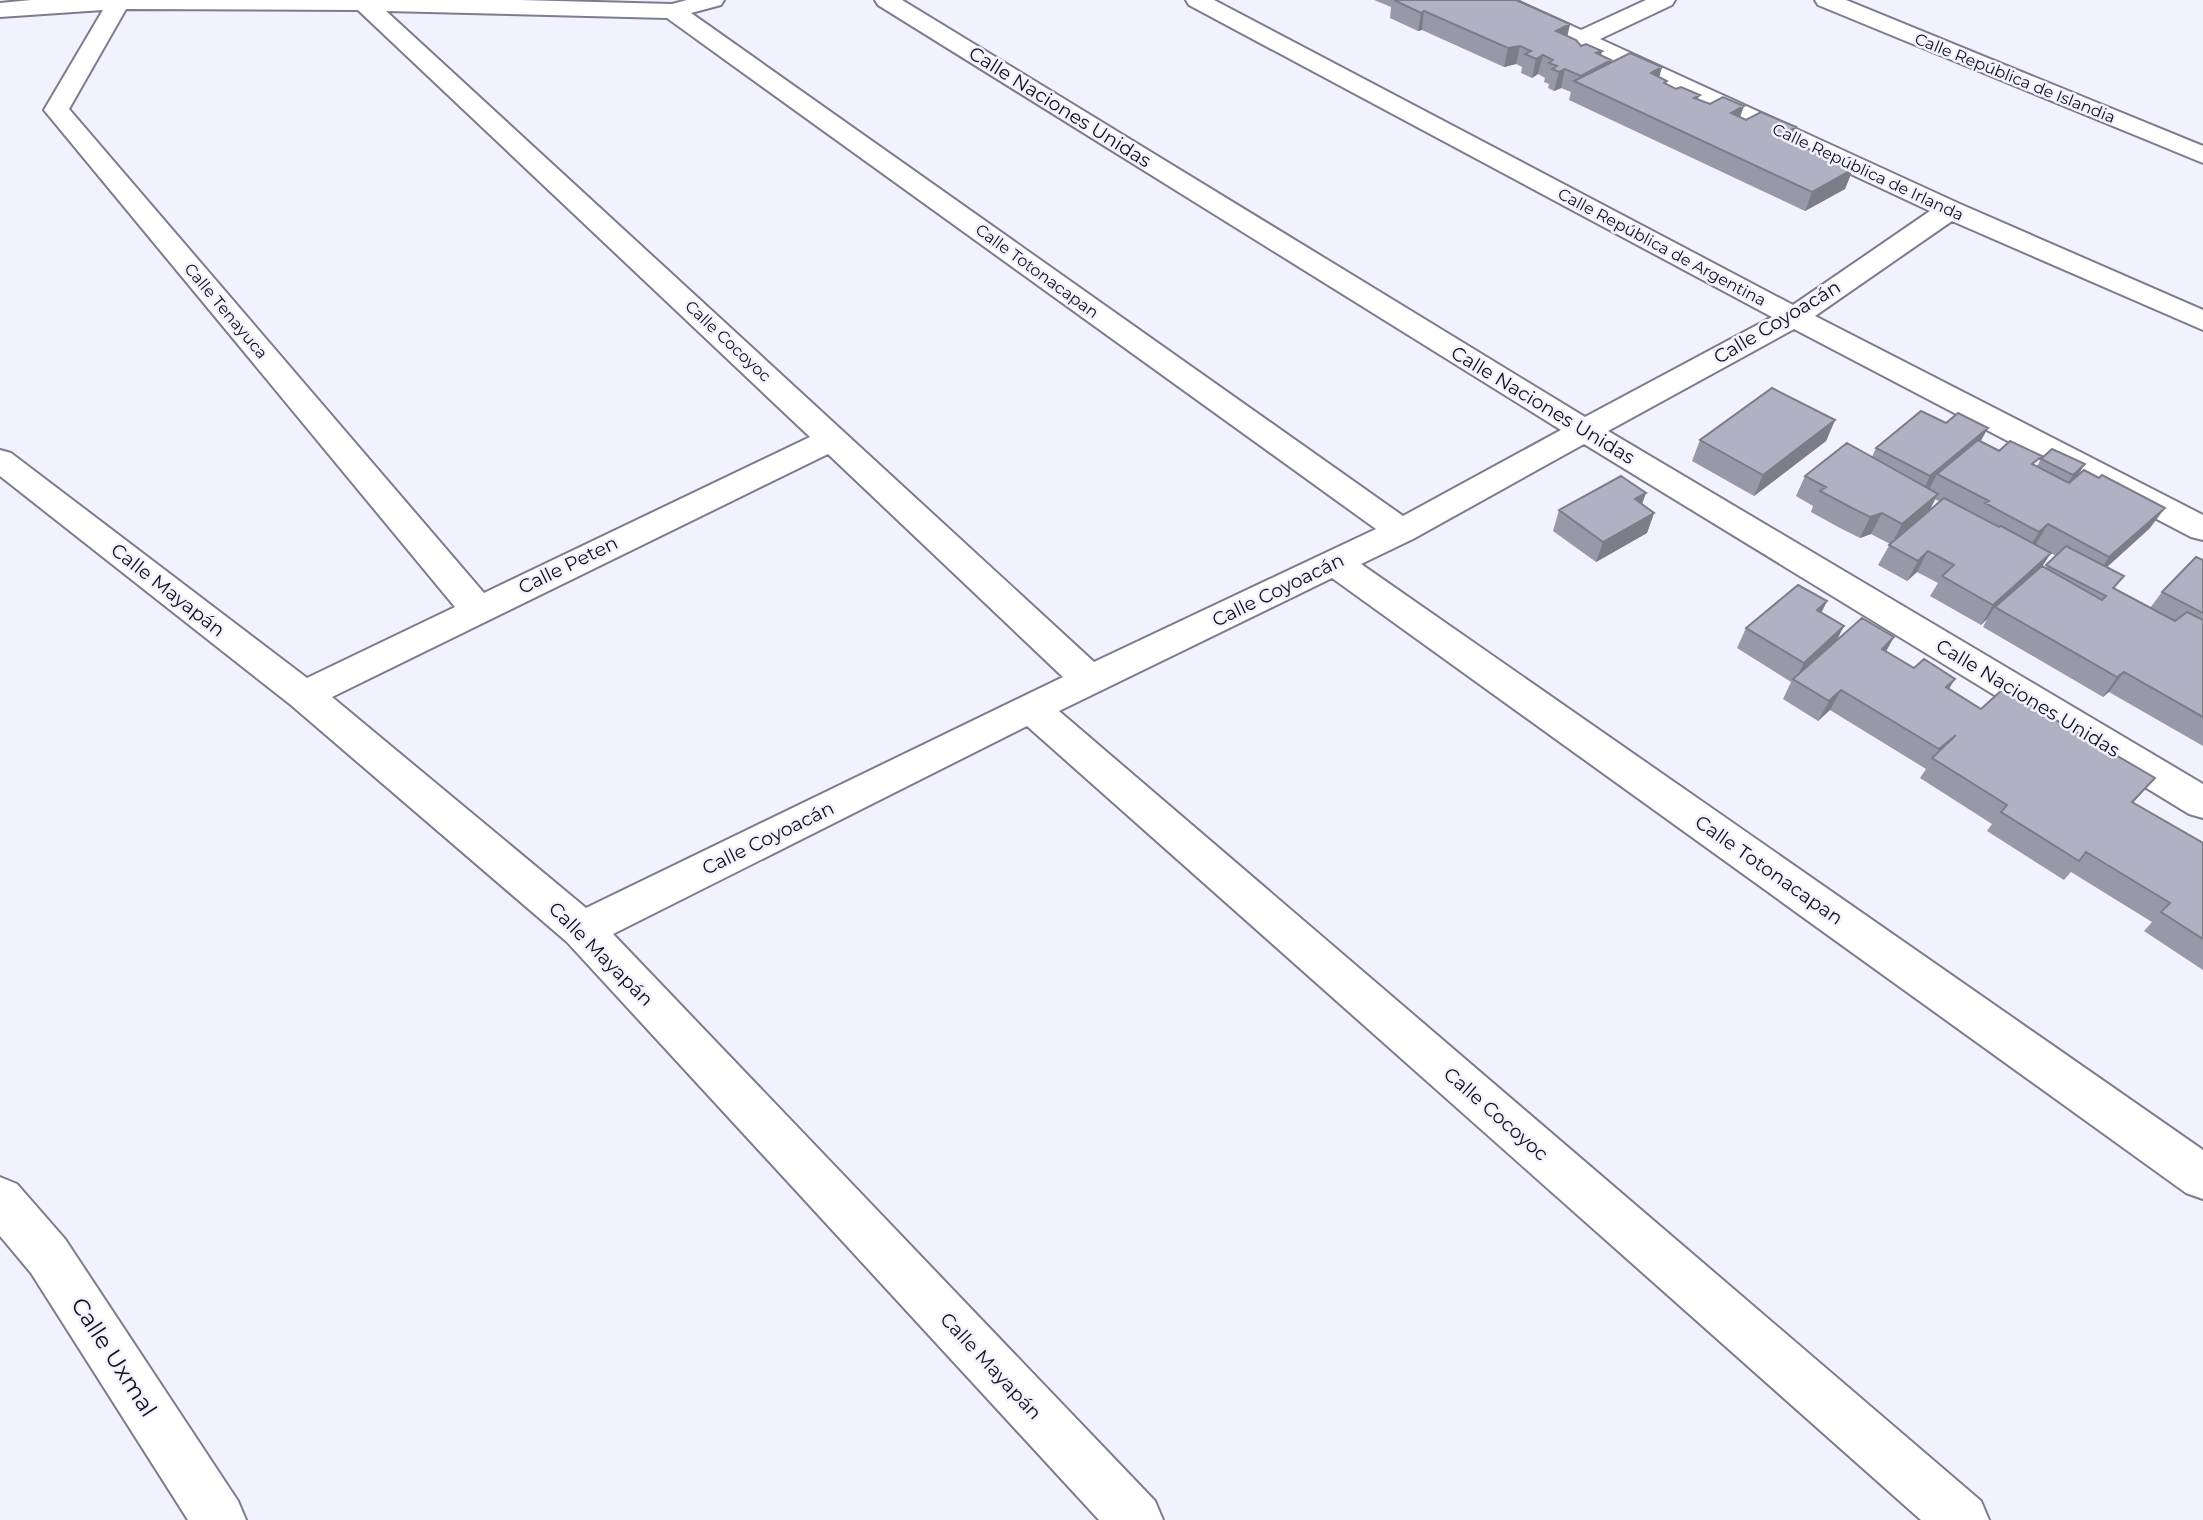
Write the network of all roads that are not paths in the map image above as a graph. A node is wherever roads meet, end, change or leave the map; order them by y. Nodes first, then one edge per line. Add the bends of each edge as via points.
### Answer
1 (713, 0) edge
2 (886, 0) edge
3 (1197, 0) edge
4 (1497, 0) edge
5 (1664, 0) edge
6 (1826, 0) edge
7 (119, 1) edge
8 (28, 3) edge
9 (364, 3) junction
10 (0, 10) edge
11 (673, 11) junction
12 (1581, 39) junction
13 (2203, 156) edge
14 (1951, 210) junction
15 (1794, 317) junction
16 (2203, 321) edge
17 (1585, 431) junction
18 (833, 439) junction
19 (0, 460) edge
20 (2203, 530) edge
21 (1401, 531) junction
22 (1335, 563) junction
23 (477, 609) junction
24 (1090, 680) junction
25 (304, 695) junction
26 (1031, 708) junction
27 (2203, 803) edge
28 (582, 930) junction
29 (2203, 1177) edge
30 (0, 1200) edge
31 (219, 1520) edge
32 (1136, 1520) edge
33 (1962, 1520) edge

1 - 11 street
2 - 17 street, Calle Naciones Unidas
3 - 15 street, Calle República de Argentina
4 - 12 street, Calle República de Irlanda
5 - 12 street
6 - 13 street, Calle República de Islandia
7 - 8 street
7 - 9 street
7 - 23 street, Calle Tenayuca via 56,110
8 - 10 street
9 - 11 street
9 - 18 street, Calle Cocoyoc
11 - 21 street, Calle Totonacapan
12 - 14 street, Calle República de Irlanda
14 - 15 street, Calle Coyoacán
14 - 16 street, Calle República de Irlanda
15 - 17 street, Calle Coyoacán
15 - 20 street, Calle República de Argentina
17 - 21 street, Calle Coyoacán
17 - 27 street, Calle Naciones Unidas
18 - 23 street, Calle Peten
18 - 24 street, Calle Cocoyoc
19 - 25 street, Calle Mayapán
21 - 22 street, Calle Coyoacán
22 - 24 street, Calle Coyoacán
22 - 29 street, Calle Totonacapan
23 - 25 street, Calle Peten
24 - 26 street, Calle Coyoacán
25 - 28 street, Calle Mayapán
26 - 28 street, Calle Coyoacán
26 - 33 street, Calle Cocoyoc
28 - 32 street, Calle Mayapán
30 - 31 street, Calle Uxmal via 48,1256

